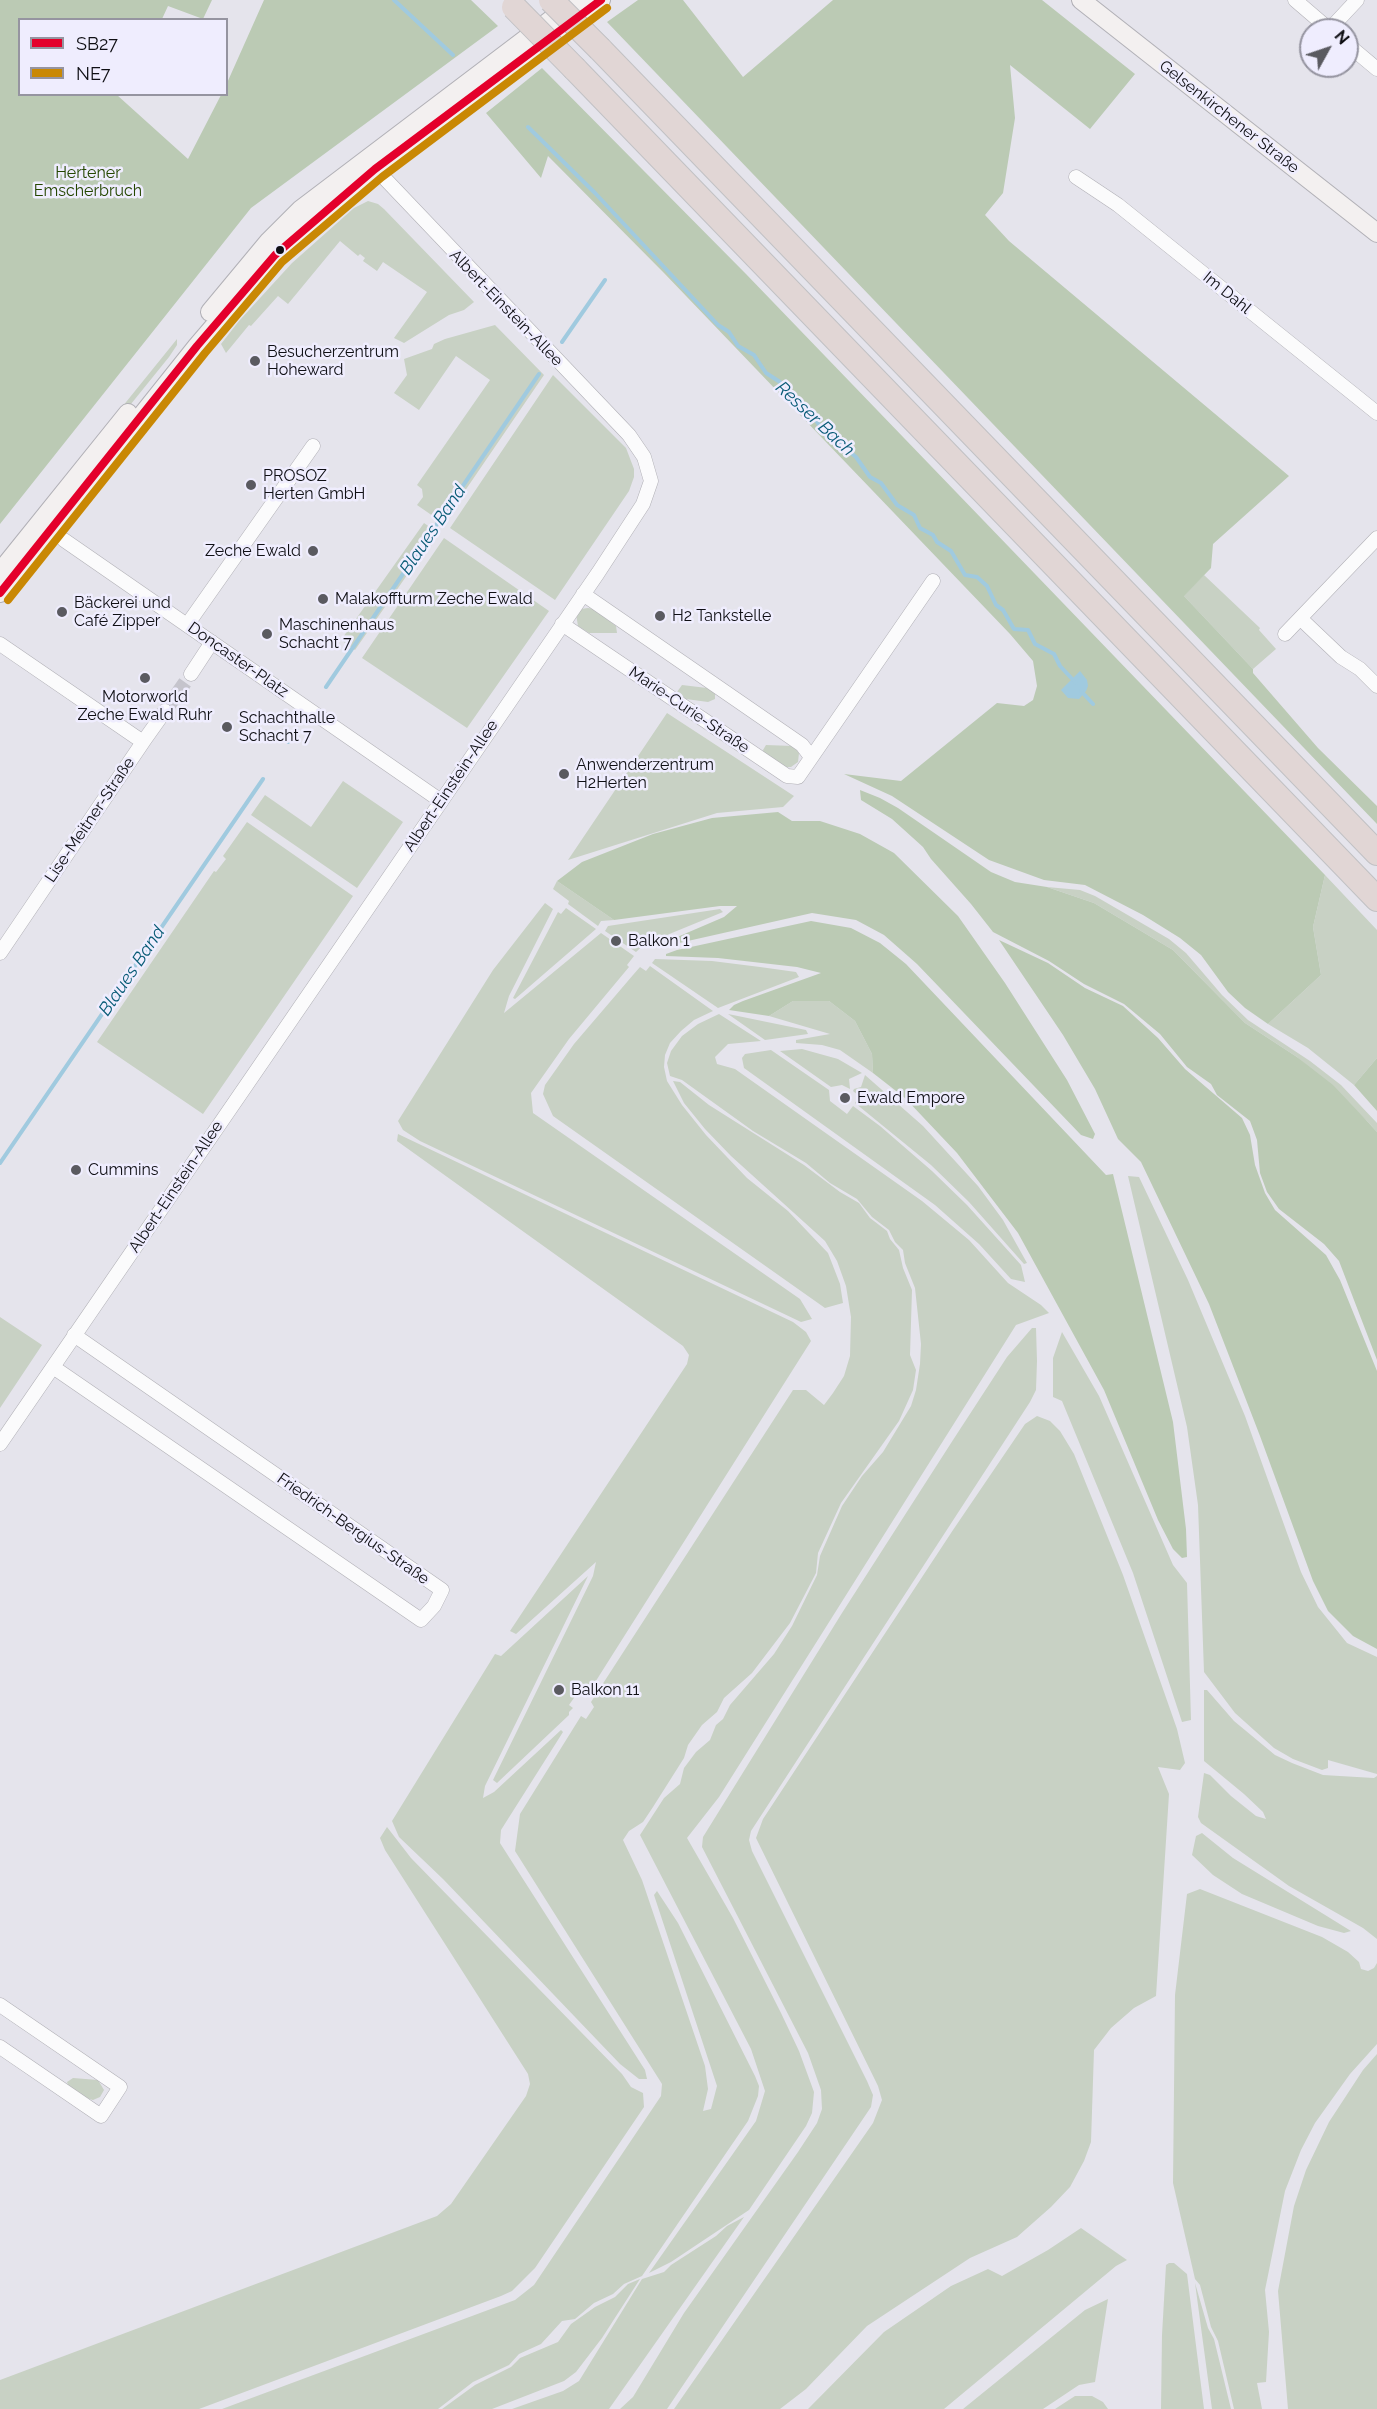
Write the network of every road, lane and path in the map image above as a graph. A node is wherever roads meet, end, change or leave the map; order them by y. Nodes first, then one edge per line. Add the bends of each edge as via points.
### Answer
1 (551, 0) edge
2 (577, 0) edge
3 (601, 0) edge
4 (1081, 0) edge
5 (1295, 0) edge
6 (1357, 0) edge
7 (510, 3) edge
8 (1316, 18) edge
9 (1341, 18) edge
10 (1359, 54) edge
11 (1377, 69) edge
12 (371, 164) junction
13 (1076, 177) dead end
14 (1377, 233) edge
15 (1377, 413) edge
16 (313, 446) dead end
17 (1377, 538) edge
18 (64, 540) dead end
19 (0, 572) edge
20 (933, 581) dead end
21 (0, 593) edge
22 (583, 594) junction
23 (1301, 619) junction
24 (562, 624) junction
25 (187, 625) junction
26 (1285, 634) dead end
27 (212, 642) junction
28 (0, 644) edge
29 (191, 674) tunnel mouth
30 (1377, 686) edge
31 (165, 711) tunnel mouth
32 (143, 742) junction
33 (811, 757) junction
34 (441, 801) junction
35 (1377, 853) edge
36 (1377, 899) edge
37 (0, 953) edge
38 (74, 1335) junction
39 (53, 1367) junction
40 (0, 1444) edge
41 (0, 2005) edge
42 (0, 2047) edge

1 - 35 highway, bridge
2 - 12 main road
3 - 12 main road
4 - 14 main road, Gelsenkirchener Straße
5 - 8 street
6 - 9 street
7 - 36 highway, bridge
10 - 11 street
12 - 19 main road via 300,210 269,240
12 - 21 main road via 275,255 197,346
12 - 22 street, Albert-Einstein-Allee via 621,427 644,457 651,481 643,504
13 - 15 street, Im Dahl via 1118,205
16 - 25 street
17 - 23 street
18 - 25 street, Doncaster-Platz
20 - 33 street, Marie-Curie-Straße
22 - 24 street, Albert-Einstein-Allee
22 - 33 street via 802,745
23 - 26 street
23 - 30 street
24 - 33 street, Marie-Curie-Straße via 787,776 798,777
24 - 34 street, Albert-Einstein-Allee
25 - 27 street, Doncaster-Platz
27 - 29 street
27 - 34 street, Doncaster-Platz
28 - 32 street, Lise-Meitner-Straße
31 - 32 street
32 - 37 street, Lise-Meitner-Straße
34 - 38 street, Albert-Einstein-Allee
38 - 39 street, Albert-Einstein-Allee
38 - 39 street, Friedrich-Bergius-Straße via 442,1590 434,1606 421,1620
39 - 40 street, Albert-Einstein-Allee
41 - 42 street via 120,2087 101,2116

